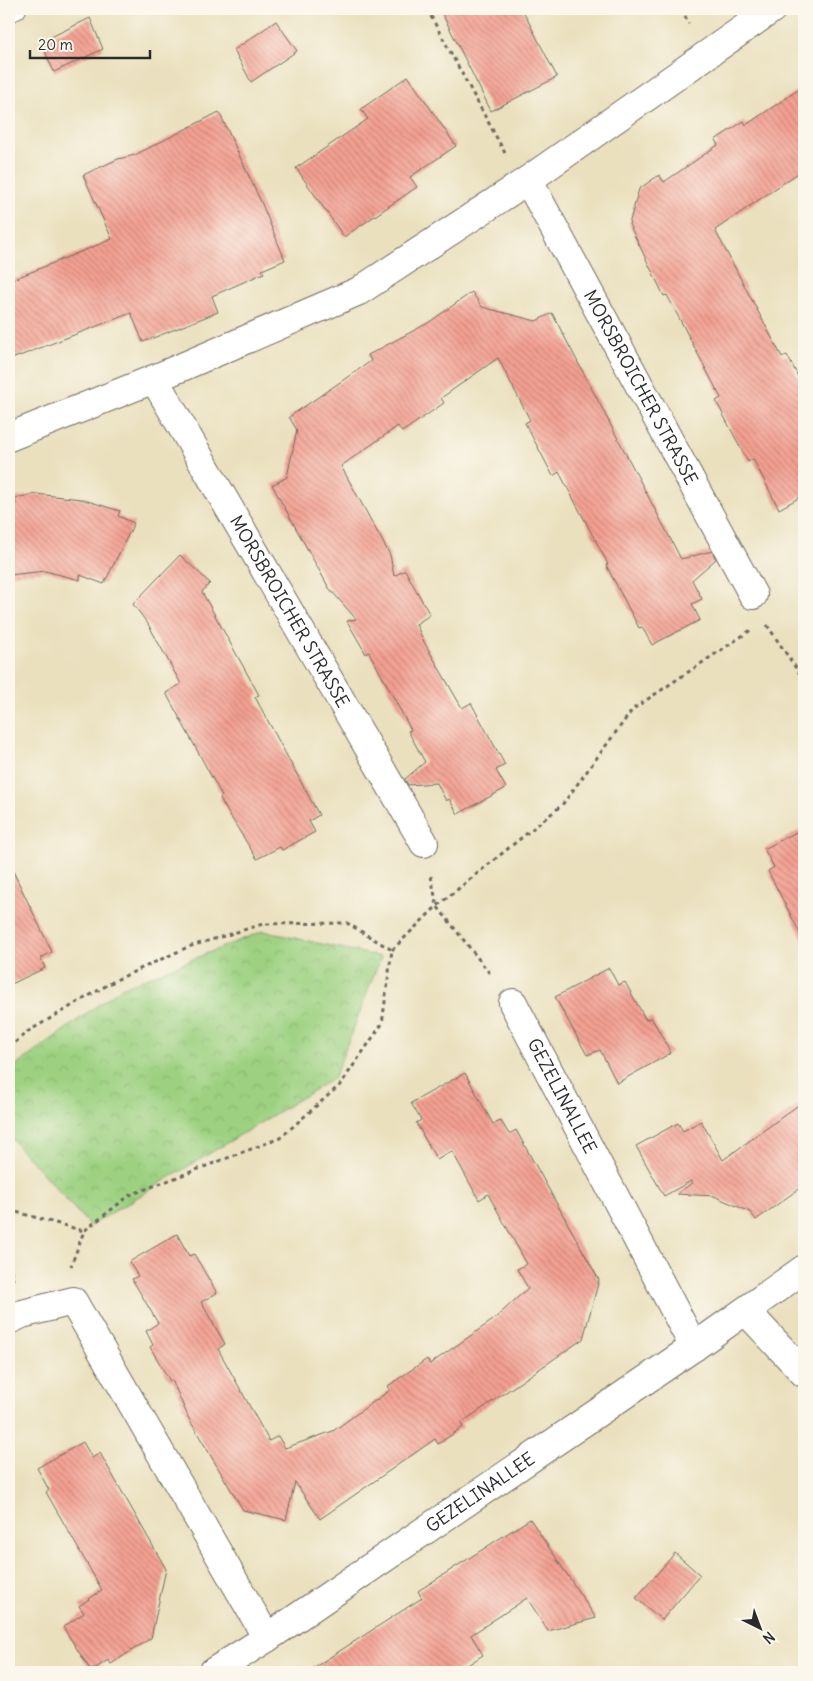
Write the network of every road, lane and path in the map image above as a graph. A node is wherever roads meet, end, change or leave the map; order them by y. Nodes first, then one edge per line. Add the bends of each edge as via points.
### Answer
1 (16, 9) edge
2 (427, 9) edge
3 (772, 9) edge
4 (9, 12) edge
5 (528, 180) junction
6 (154, 379) junction
7 (9, 437) edge
8 (753, 595) joint
9 (764, 621) junction
10 (804, 680) edge
11 (424, 843) joint
12 (437, 906) junction
13 (392, 950) junction
14 (513, 1003) joint
15 (9, 1048) edge
16 (9, 1210) edge
17 (84, 1231) junction
18 (9, 1262) edge
19 (804, 1269) edge
20 (69, 1272) dead end
21 (746, 1311) junction
22 (15, 1317) edge
23 (694, 1347) junction
24 (804, 1373) edge
25 (267, 1638) junction
26 (213, 1672) edge

1 - 4 lane
2 - 5 path via 502,148
3 - 5 street
5 - 6 street via 359,291
5 - 8 street, MORSBROICHER STRASSE
6 - 7 street
6 - 11 street, MORSBROICHER STRASSE
8 - 9 path
9 - 10 path
9 - 12 path via 632,710 562,805
11 - 12 path
12 - 13 path
12 - 14 path
13 - 15 path via 347,923 263,924 188,947 116,980 27,1032
13 - 17 path via 382,1024 340,1085 280,1138 130,1195
14 - 23 street, GEZELINALLEE
16 - 17 path
17 - 20 path
18 - 22 path
19 - 21 street, GEZELINALLEE
21 - 23 street, GEZELINALLEE
21 - 24 street
22 - 25 street via 73,1301
23 - 25 street, GEZELINALLEE
25 - 26 street, GEZELINALLEE

